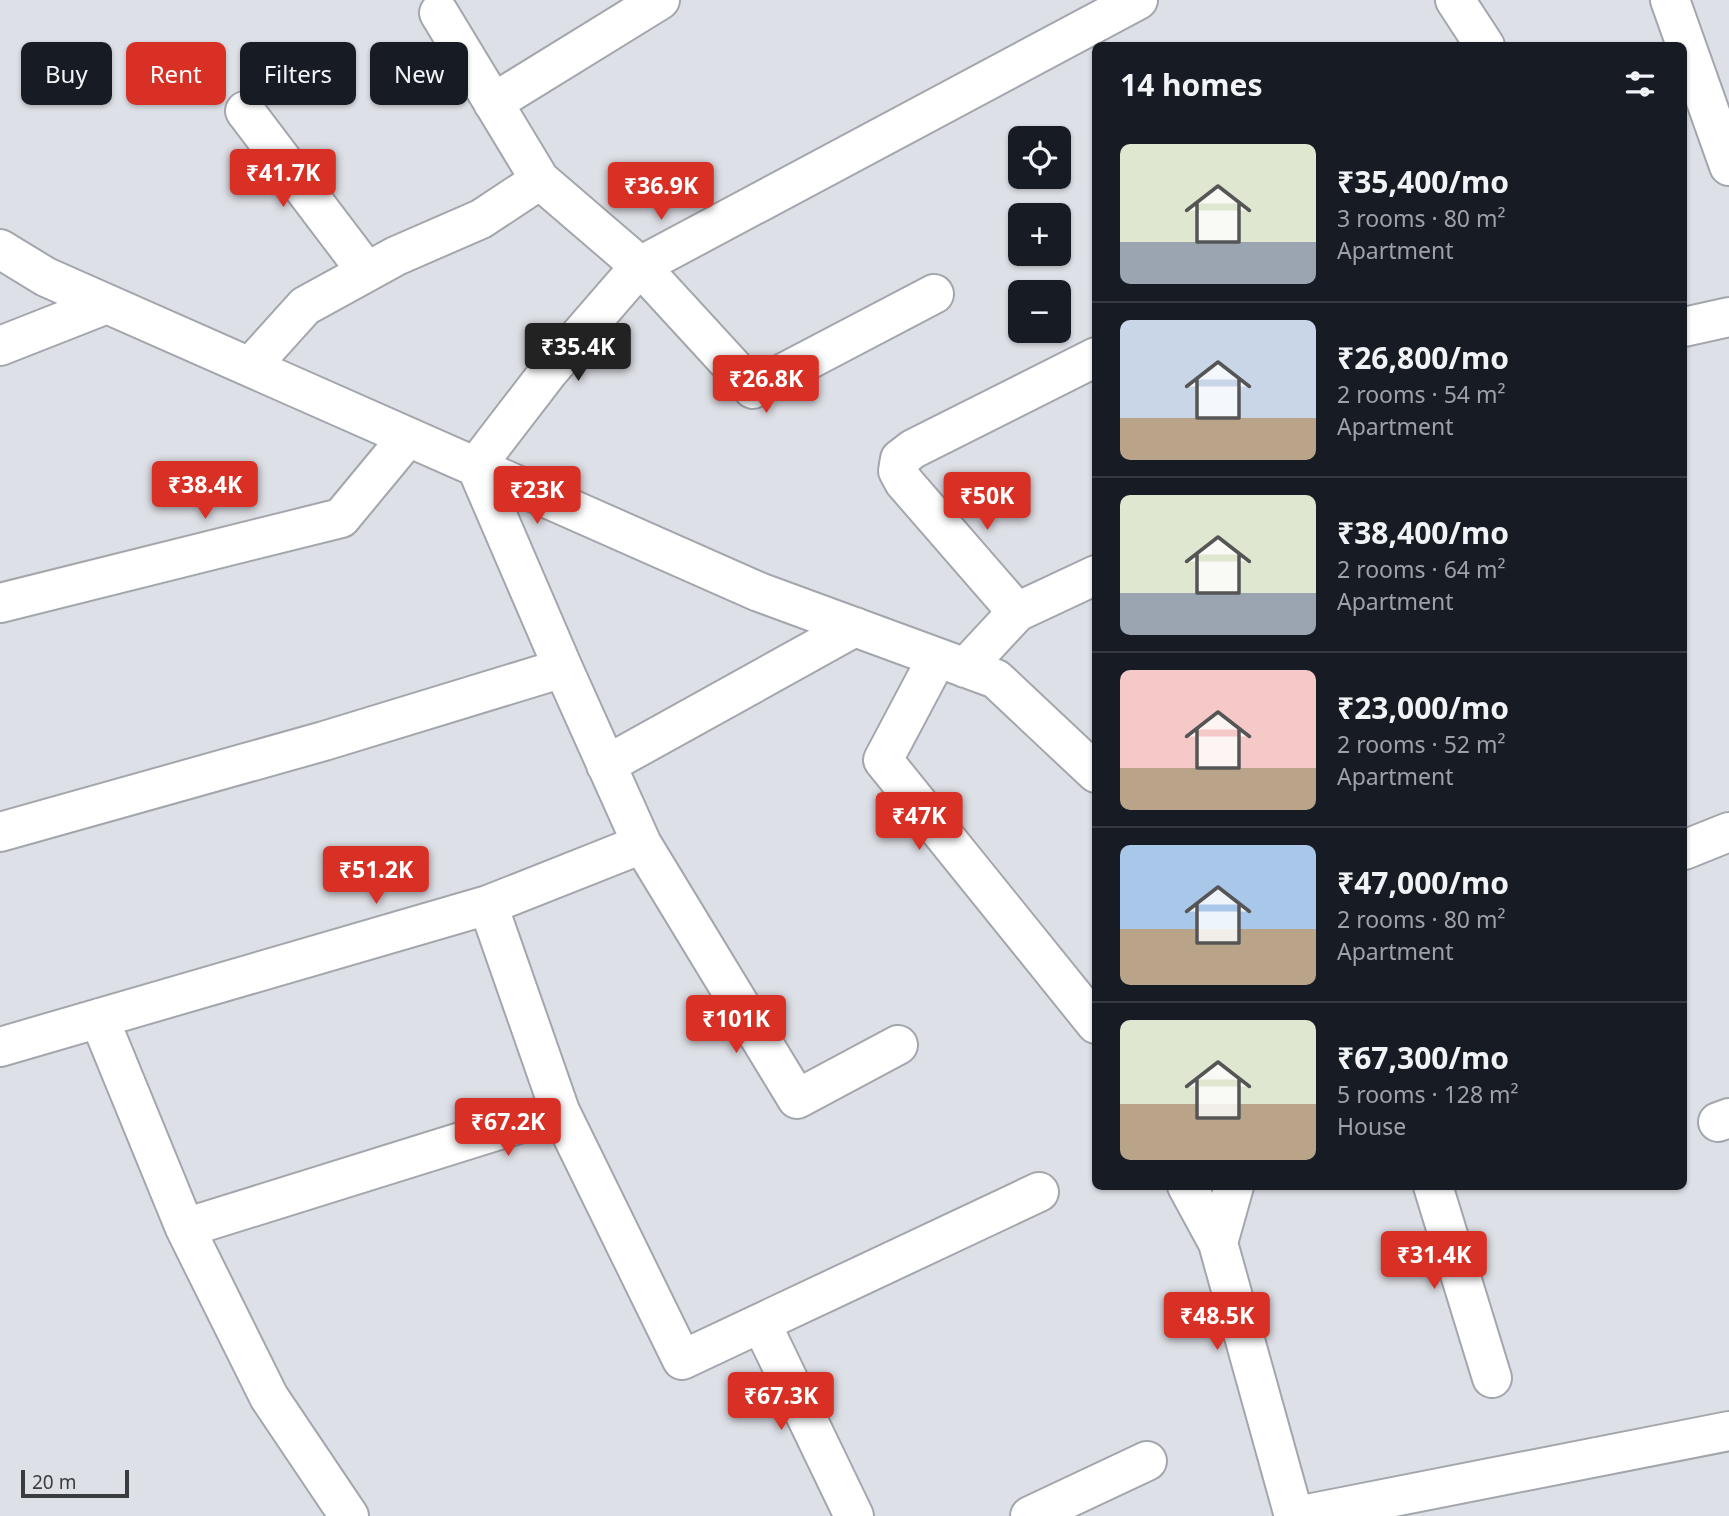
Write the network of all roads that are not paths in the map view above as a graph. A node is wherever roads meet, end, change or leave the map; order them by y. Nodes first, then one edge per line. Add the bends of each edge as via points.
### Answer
1 (660, 0) edge
2 (1138, 0) edge
3 (1455, 0) edge
4 (1670, 0) edge
5 (439, 13) dead end
6 (1482, 42) edge
7 (1684, 42) edge
8 (1687, 51) edge
9 (493, 103) junction
10 (245, 111) dead end
11 (1708, 114) edge
12 (1729, 166) edge
13 (540, 180) junction
14 (0, 249) edge
15 (640, 266) junction
16 (367, 272) junction
17 (934, 294) dead end
18 (107, 304) junction
19 (1729, 317) edge
20 (1687, 326) edge
21 (0, 346) edge
22 (1092, 359) edge
23 (250, 368) junction
24 (408, 437) junction
25 (476, 466) junction
26 (1092, 577) edge
27 (0, 603) edge
28 (1017, 612) junction
29 (855, 627) junction
30 (951, 663) junction
31 (563, 668) junction
32 (606, 765) junction
33 (1092, 769) edge
34 (0, 832) edge
35 (1729, 832) edge
36 (642, 844) junction
37 (1687, 849) edge
38 (488, 905) junction
39 (99, 1018) junction
40 (1092, 1019) edge
41 (898, 1045) dead end
42 (0, 1047) edge
43 (560, 1111) junction
44 (1189, 1190) edge
45 (1233, 1190) edge
46 (1434, 1190) edge
47 (1039, 1192) dead end
48 (185, 1228) junction
49 (1218, 1243) junction
50 (761, 1323) junction
51 (1492, 1378) dead end
52 (1729, 1431) edge
53 (1147, 1461) dead end
54 (349, 1516) edge
55 (854, 1516) edge
56 (1030, 1516) edge
57 (1295, 1516) edge

1 - 9 street
2 - 15 street
3 - 6 street
4 - 7 street
5 - 9 street
8 - 11 street
9 - 13 street
10 - 16 street
11 - 12 street
13 - 15 street
13 - 16 street via 481,219
14 - 18 street via 46,277
15 - 17 street via 753,389
15 - 25 street via 549,371
16 - 23 street via 305,306
18 - 21 street
18 - 23 street
19 - 20 street
22 - 28 street via 900,459 898,471 904,482
23 - 24 street
24 - 25 street
24 - 27 street via 341,518
25 - 29 street via 759,592
25 - 31 street
26 - 28 street
28 - 30 street
29 - 30 street
29 - 32 street
30 - 33 street via 996,679
30 - 40 street via 883,760
31 - 32 street
31 - 34 street
32 - 36 street
35 - 37 street
36 - 38 street
36 - 41 street via 797,1099
38 - 39 street
38 - 43 street
39 - 42 street
39 - 48 street
43 - 48 street
43 - 50 street via 682,1360
44 - 49 street
45 - 49 street
46 - 51 street
47 - 50 street
48 - 54 street via 269,1397
49 - 57 street
50 - 55 street
52 - 57 street
53 - 56 street

